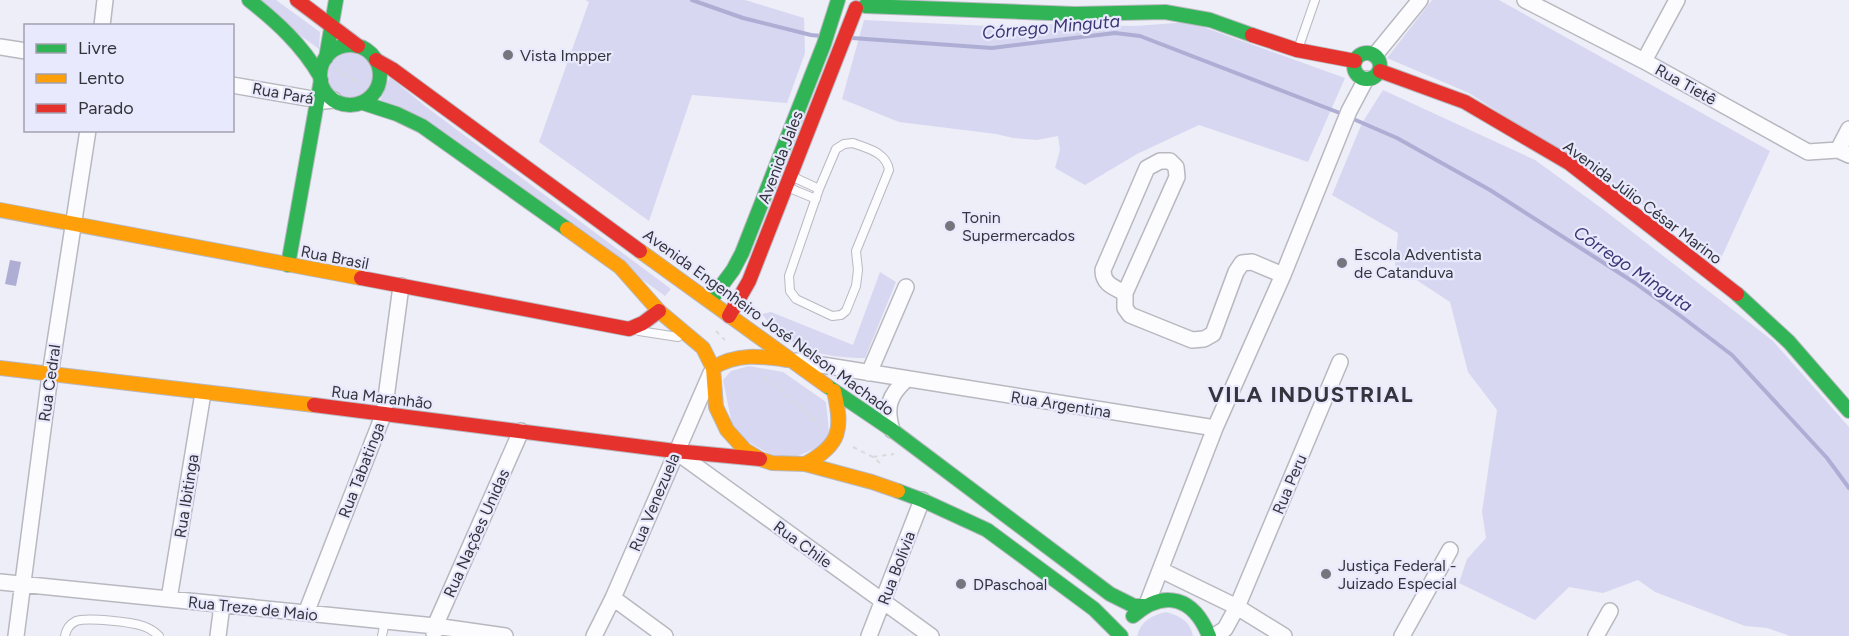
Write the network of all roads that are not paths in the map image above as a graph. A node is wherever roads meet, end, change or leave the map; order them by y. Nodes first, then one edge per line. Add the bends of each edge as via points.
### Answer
1 (105, 0) edge
2 (249, 0) edge
3 (297, 0) edge
4 (336, 0) edge
5 (838, 0) edge
6 (901, 0) edge
7 (1316, 0) edge
8 (1420, 0) edge
9 (1525, 0) edge
10 (1677, 0) edge
11 (864, 5) edge
12 (927, 10) junction
13 (102, 24) edge
14 (331, 26) junction
15 (358, 46) junction
16 (0, 47) edge
17 (1297, 50) junction
18 (24, 51) edge
19 (1375, 55) junction
20 (325, 59) junction
21 (376, 60) junction
22 (1355, 61) junction
23 (1644, 61) junction
24 (1380, 71) junction
25 (320, 78) junction
26 (1366, 80) junction
27 (234, 85) edge
28 (316, 99) junction
29 (334, 100) junction
30 (363, 103) junction
31 (1849, 129) edge
32 (88, 132) edge
33 (1844, 152) edge
34 (788, 181) junction
35 (819, 189) junction
36 (816, 199) junction
37 (0, 210) edge
38 (75, 224) junction
39 (288, 265) junction
40 (1283, 275) junction
41 (401, 286) junction
42 (906, 287) dead end
43 (1125, 293) junction
44 (710, 302) junction
45 (662, 307) junction
46 (729, 316) junction
47 (629, 329) junction
48 (694, 340) junction
49 (789, 360) junction
50 (1340, 362) dead end
51 (0, 368) edge
52 (713, 368) junction
53 (869, 373) junction
54 (50, 375) junction
55 (907, 379) junction
56 (834, 391) junction
57 (203, 393) junction
58 (1849, 411) edge
59 (384, 413) junction
60 (1215, 428) junction
61 (521, 430) junction
62 (892, 430) junction
63 (675, 451) junction
64 (760, 459) junction
65 (805, 464) junction
66 (922, 500) junction
67 (1450, 550) dead end
68 (1161, 570) junction
69 (0, 582) edge
70 (22, 585) junction
71 (1203, 590) junction
72 (613, 598) junction
73 (169, 599) junction
74 (883, 602) junction
75 (222, 605) junction
76 (1145, 605) junction
77 (1237, 607) junction
78 (1610, 611) dead end
79 (306, 613) junction
80 (383, 628) edge
81 (434, 631) edge
82 (1209, 632) edge
83 (16, 636) edge
84 (65, 636) edge
85 (159, 636) edge
86 (218, 636) edge
87 (505, 636) edge
88 (594, 636) edge
89 (665, 636) edge
90 (870, 636) edge
91 (931, 636) edge
92 (1123, 636) edge
93 (1284, 636) edge
94 (1402, 636) edge
95 (1596, 636) edge

1 - 13 street
2 - 25 street via 294,38
3 - 14 street
4 - 14 street
5 - 11 street via 843,5
5 - 44 street, Avenida Jales via 742,254
6 - 12 street
7 - 17 lane
8 - 19 street
9 - 23 street, Rua Tietê
10 - 23 street
11 - 12 street
11 - 34 street, Avenida Jales via 843,41
12 - 17 street via 1165,12 1210,20
14 - 15 street
14 - 20 street
15 - 20 street via 340,47
15 - 21 street, Avenida Engenheiro José Nelson Machado
16 - 18 street
17 - 22 street
19 - 22 street via 1363,53
19 - 24 street
20 - 25 street
21 - 30 street via 380,76 376,92
21 - 44 street, Avenida Engenheiro José Nelson Machado via 689,292
22 - 26 street via 1356,73
23 - 33 street, Rua Tietê via 1808,152
24 - 26 street
24 - 58 street, Avenida Júlio César Marino via 1466,102 1569,163 1735,292 1789,342
25 - 28 street
25 - 29 street via 327,95
26 - 40 street via 1347,116
27 - 28 street, Rua Pará
28 - 29 street, Rua Pará
28 - 39 street
29 - 30 street via 348,105
30 - 45 street via 397,114 439,137 620,267
31 - 33 street
32 - 38 street, Rua Cedral
34 - 35 lane
34 - 36 lane
34 - 46 street, Avenida Jales via 749,281
35 - 36 lane
35 - 36 lane via 836,149 844,144 853,143 888,162 889,170 856,251 856,286 841,315 832,316 796,299 790,291 789,276
37 - 38 street, Rua Brasil
38 - 39 street, Rua Brasil
38 - 54 street, Rua Cedral
39 - 41 street, Rua Brasil
40 - 43 street via 1252,262 1242,263 1214,334 1204,339 1192,340 1130,315 1125,308
40 - 60 street
41 - 47 street, Rua Brasil
41 - 59 street, Rua Tabatinga
42 - 53 street
43 - 43 street via 1177,177 1176,167 1170,161 1160,161 1148,168 1103,270 1107,284
44 - 46 street, Avenida Engenheiro José Nelson Machado
45 - 47 street via 643,324
45 - 48 street
46 - 49 street, Avenida Engenheiro José Nelson Machado
47 - 48 lane
48 - 52 street via 708,355
49 - 52 street via 740,357
49 - 53 street, Rua Argentina
49 - 56 street, Avenida Engenheiro José Nelson Machado
50 - 77 street, Rua Peru
51 - 54 street, Rua Maranhão
52 - 63 street, Rua Venezuela
52 - 64 street via 721,419 734,439
53 - 55 street, Rua Argentina
54 - 57 street, Rua Maranhão
54 - 70 street, Rua Cedral
55 - 60 street, Rua Argentina
55 - 62 street via 889,402
56 - 62 street, Avenida Engenheiro José Nelson Machado
56 - 65 street via 841,420 837,438 827,451
57 - 59 street, Rua Maranhão
57 - 73 street, Rua Ibitinga
59 - 61 street, Rua Maranhão
59 - 79 street, Rua Tabatinga
60 - 68 street
61 - 63 street, Rua Maranhão
61 - 81 street, Rua Nações Unidas
62 - 76 street, Avenida Engenheiro José Nelson Machado via 1110,594 1134,606
63 - 64 street, Rua Maranhão
63 - 72 street, Rua Venezuela
63 - 74 street, Rua Chile
64 - 65 street
65 - 66 street
66 - 74 street, Rua Bolívia
66 - 92 street via 987,530 1094,609
67 - 94 street
68 - 71 street
68 - 76 street
69 - 70 street, Rua Treze de Maio
70 - 73 street, Rua Treze de Maio
70 - 83 street, Rua Cedral
71 - 77 street
71 - 82 street via 1210,612
72 - 88 street, Rua Venezuela
72 - 89 street
73 - 75 street, Rua Treze de Maio
74 - 90 street, Rua Bolívia
74 - 91 street, Rua Chile
75 - 79 street, Rua Treze de Maio
75 - 86 street
76 - 82 street via 1176,600 1194,609
76 - 92 street via 1129,622
77 - 82 street, Rua Peru via 1226,629
77 - 93 street
78 - 95 street
79 - 80 street, Rua Treze de Maio
80 - 81 street, Rua Treze de Maio
81 - 87 street, Rua Treze de Maio
84 - 85 lane via 74,622 84,619 141,625

